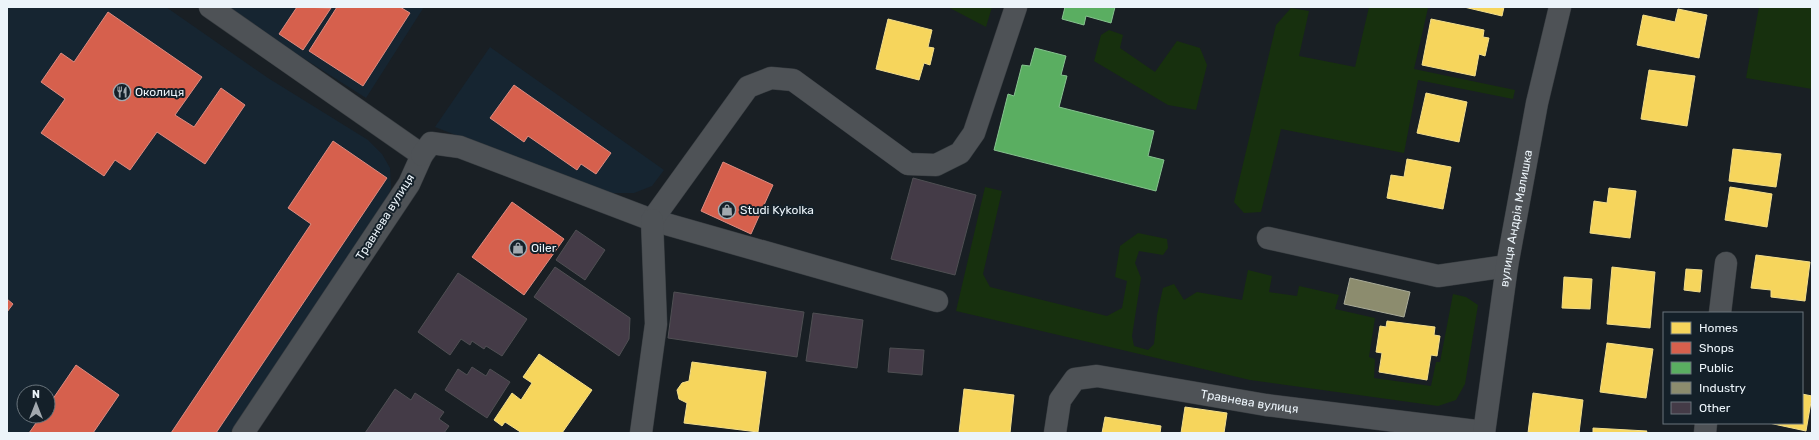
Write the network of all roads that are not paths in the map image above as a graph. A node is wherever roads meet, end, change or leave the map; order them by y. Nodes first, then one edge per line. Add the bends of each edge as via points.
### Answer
1 (210, 7) edge
2 (1016, 7) edge
3 (1560, 7) edge
4 (422, 155) junction
5 (652, 220) junction
6 (1268, 238) dead end
7 (1726, 263) dead end
8 (1507, 266) junction
9 (937, 300) dead end
10 (1720, 312) edge
11 (1484, 432) edge
12 (243, 433) edge
13 (641, 433) edge
14 (1055, 433) edge

1 - 4 street
2 - 5 street via 974,133 960,153 936,165 908,164 793,80 771,78 748,87
3 - 8 street, вулиця Андрія Малишка via 1537,103
4 - 5 street via 431,143 460,147
4 - 12 street, Травнева вулиця via 409,184
5 - 9 street
5 - 13 street via 656,324
6 - 8 street via 1438,276
7 - 10 street
8 - 11 street, вулиця Андрія Малишка
11 - 14 street, Травнева вулиця via 1266,405 1097,376 1075,379 1060,400

